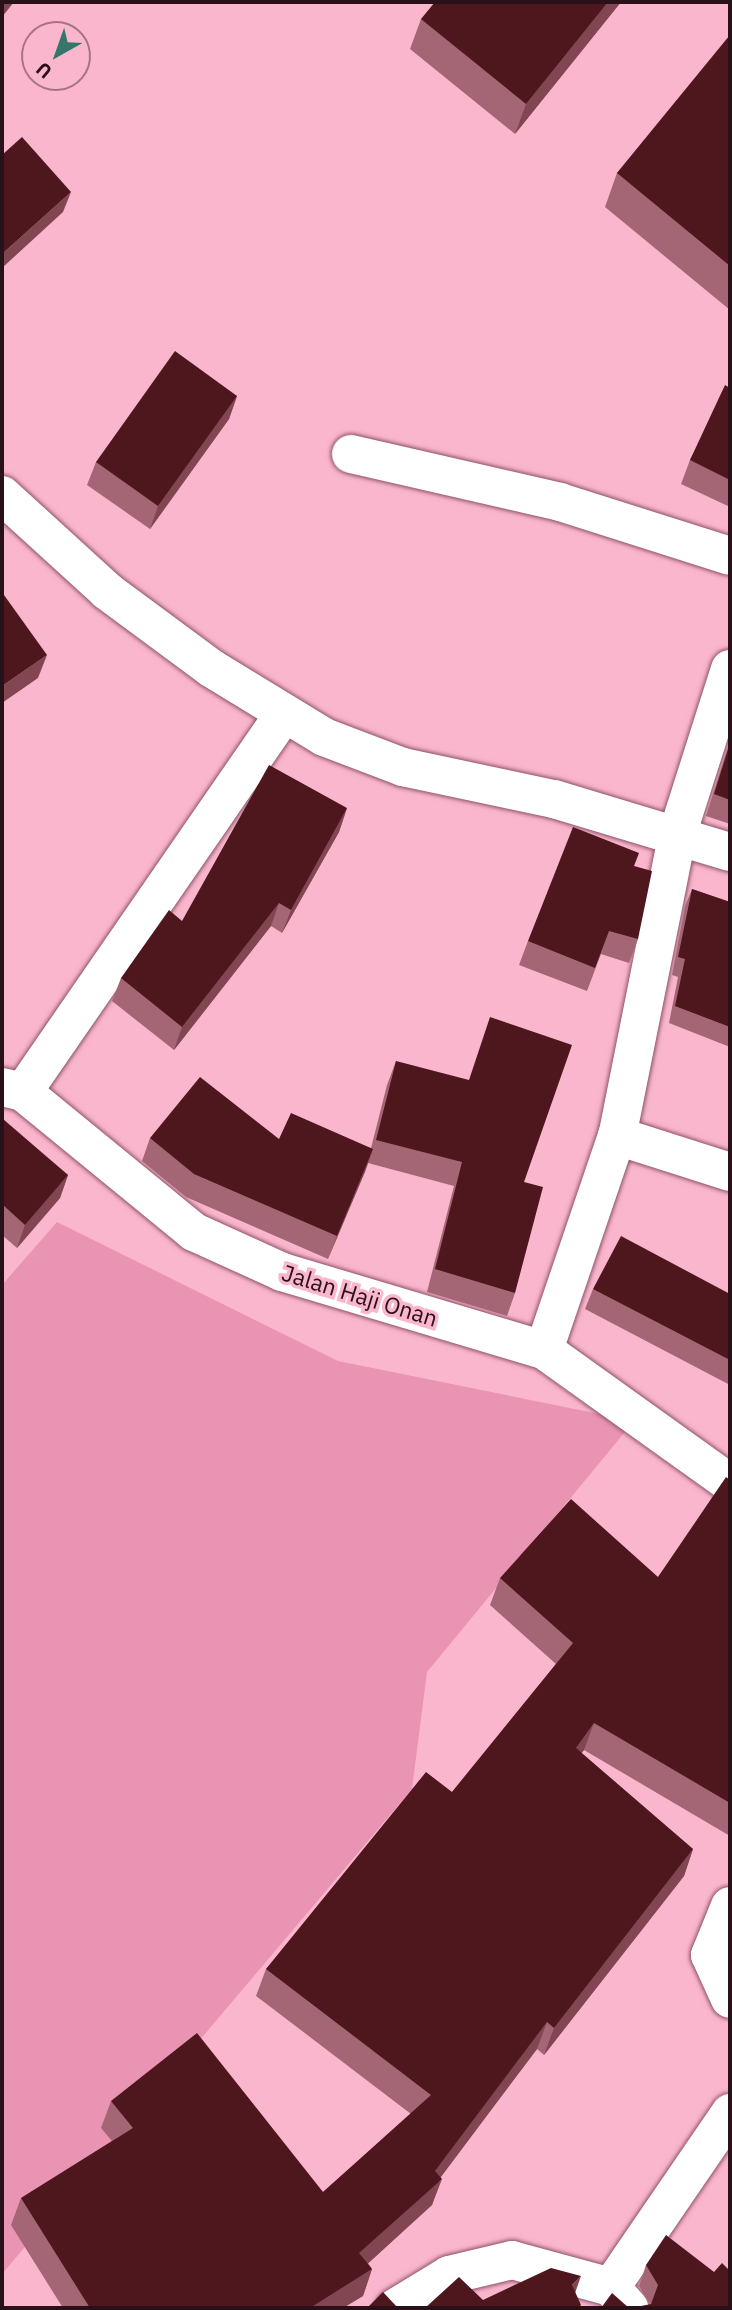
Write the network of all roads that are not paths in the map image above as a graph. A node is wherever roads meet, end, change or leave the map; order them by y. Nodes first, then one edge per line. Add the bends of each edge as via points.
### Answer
1 (351, 454) dead end
2 (2, 495) edge
3 (730, 556) edge
4 (730, 669) edge
5 (284, 714) junction
6 (678, 832) junction
7 (730, 852) edge
8 (13, 1090) edge
9 (617, 1136) junction
10 (730, 1172) edge
11 (544, 1350) junction
12 (730, 1483) edge
13 (730, 1906) edge
14 (730, 1999) edge
15 (730, 2113) edge
16 (620, 2298) edge
17 (395, 2308) edge

1 - 3 street via 560,502
2 - 5 street via 107,591
4 - 6 street
5 - 6 street via 324,737 404,766
5 - 8 street
6 - 7 street
6 - 9 street
8 - 11 street, Jalan Haji Onan via 194,1232 282,1272
9 - 10 street
9 - 11 street
11 - 12 street, Jalan Haji Onan
13 - 14 street via 710,1955
15 - 16 street
16 - 17 street via 512,2260 449,2275

